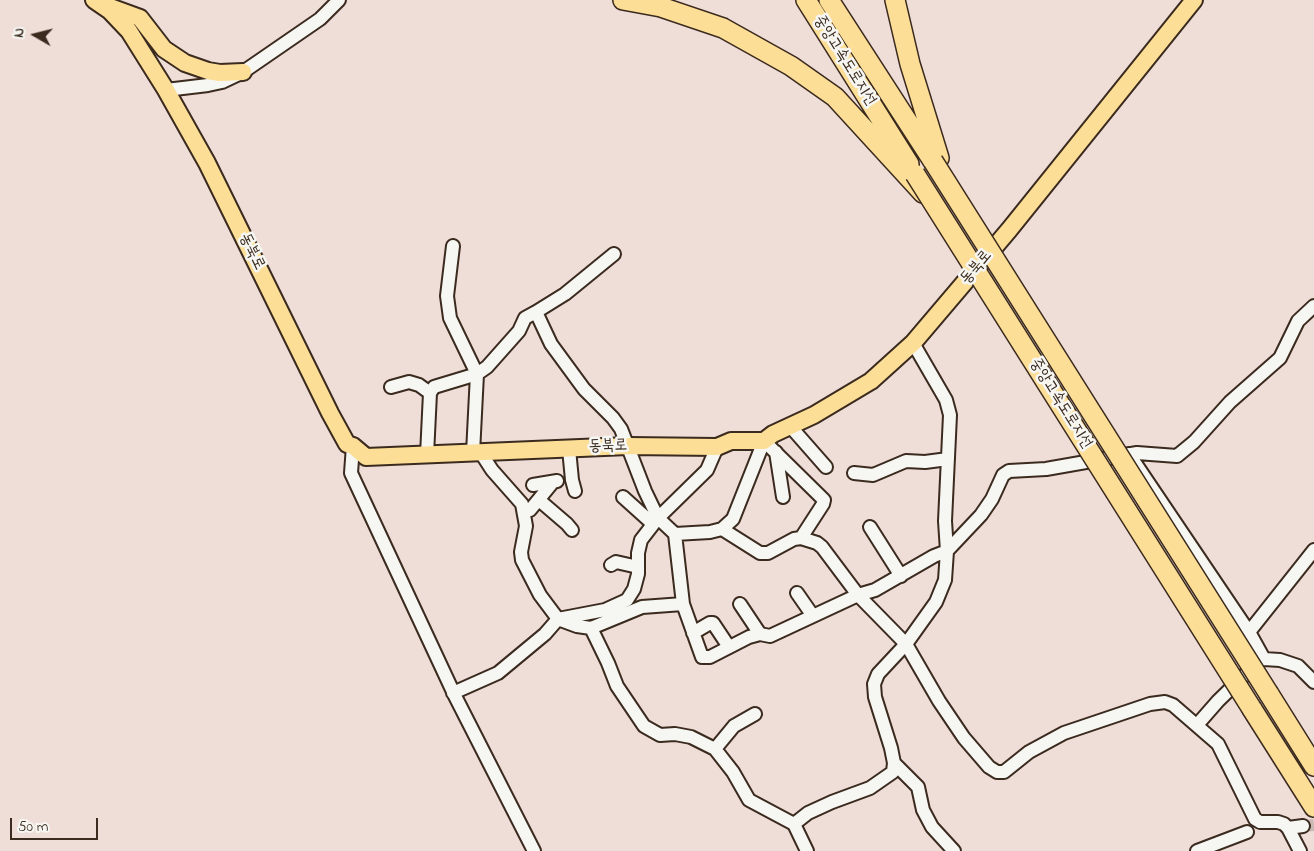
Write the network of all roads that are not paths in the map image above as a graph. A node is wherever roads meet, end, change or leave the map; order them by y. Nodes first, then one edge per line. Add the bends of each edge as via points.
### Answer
1 (339, 0) edge
2 (623, 0) edge
3 (806, 0) edge
4 (829, 0) edge
5 (895, 0) edge
6 (1194, 0) edge
7 (96, 2) edge
8 (243, 72) junction
9 (166, 90) junction
10 (947, 184) junction
11 (936, 207) junction
12 (453, 246) dead end
13 (614, 254) dead end
14 (1314, 306) edge
15 (536, 312) junction
16 (913, 343) junction
17 (477, 374) junction
18 (391, 387) dead end
19 (430, 393) junction
20 (790, 426) junction
21 (353, 446) junction
22 (628, 446) junction
23 (717, 447) junction
24 (770, 447) junction
25 (569, 449) junction
26 (918, 450) dead end
27 (477, 453) junction
28 (1129, 454) junction
29 (427, 455) junction
30 (948, 459) junction
31 (925, 462) junction
32 (826, 467) dead end
33 (854, 473) dead end
34 (553, 482) junction
35 (533, 485) dead end
36 (783, 497) dead end
37 (623, 498) dead end
38 (539, 500) junction
39 (524, 512) junction
40 (656, 521) junction
41 (870, 527) dead end
42 (722, 529) junction
43 (572, 530) dead end
44 (675, 534) junction
45 (801, 538) junction
46 (1314, 550) edge
47 (947, 551) junction
48 (610, 565) dead end
49 (638, 567) junction
50 (901, 576) junction
51 (797, 593) dead end
52 (858, 595) junction
53 (682, 604) junction
54 (740, 604) dead end
55 (813, 616) junction
56 (558, 619) junction
57 (591, 628) junction
58 (1248, 632) junction
59 (693, 633) junction
60 (760, 634) junction
61 (906, 644) junction
62 (729, 648) junction
63 (1264, 659) junction
64 (1314, 682) edge
65 (453, 693) junction
66 (755, 714) dead end
67 (1197, 725) junction
68 (715, 749) junction
69 (894, 763) junction
70 (1314, 766) edge
71 (1314, 807) edge
72 (794, 824) junction
73 (1302, 826) tunnel mouth
74 (1288, 828) junction
75 (1247, 832) dead end
76 (534, 851) edge
77 (807, 851) edge
78 (954, 851) edge
79 (1197, 851) edge
80 (1300, 851) edge

1 - 8 street via 320,19
2 - 11 highway via 661,7 723,28 791,66 835,97
3 - 11 highway, 중앙고속도로지선, bridge
4 - 10 highway, 중앙고속도로지선, bridge
5 - 10 highway via 910,64
6 - 16 main road, 동북로
7 - 8 main road via 140,18 164,49 185,63 220,73
7 - 9 main road, 동북로 via 129,31
8 - 9 street via 222,82
9 - 21 main road, 동북로 via 207,164 330,413 347,444
10 - 70 highway, 중앙고속도로지선, bridge
11 - 71 highway, 중앙고속도로지선, bridge
12 - 17 street via 447,296 450,318
13 - 15 street via 565,294
14 - 28 street via 1298,321 1280,358 1230,402 1181,453 1173,457
15 - 17 street via 525,318 519,331 488,367
15 - 22 street via 551,344 584,390 613,418
16 - 20 main road, 동북로 via 871,381
16 - 30 street via 946,400 950,415
17 - 19 street via 434,387
17 - 27 street
18 - 19 street via 409,382
19 - 29 street
20 - 24 main road, 동북로 via 773,434
20 - 32 street
21 - 29 main road, 동북로 via 366,457
21 - 65 street via 351,473
22 - 23 main road, 동북로
22 - 25 main road, 동북로
22 - 40 street
23 - 24 main road, 동북로 via 730,441
23 - 40 street via 707,470
24 - 36 street
24 - 42 street via 733,519
24 - 45 street via 824,500
25 - 27 main road, 동북로
25 - 34 street via 574,485
26 - 31 street
27 - 29 main road, 동북로
27 - 39 street via 522,504
28 - 47 street via 1046,469 1006,472 981,515
28 - 58 street
30 - 31 street
30 - 47 street
31 - 33 street via 906,461 873,474
34 - 35 street
34 - 38 street
37 - 40 street
38 - 39 street
38 - 43 street
39 - 56 street via 526,526 522,560 540,595
40 - 44 street
40 - 49 street via 641,540
41 - 50 street
42 - 44 street
42 - 45 street via 760,554
44 - 53 street
45 - 52 street via 822,547
46 - 58 street
47 - 50 street
47 - 61 street via 945,580 936,602
48 - 49 street via 616,562
49 - 56 street via 634,589 627,600 605,610
50 - 52 street
51 - 55 street
52 - 55 street
52 - 61 street
53 - 57 street via 642,607
53 - 59 street
54 - 60 street
55 - 60 street via 770,636
56 - 57 street
56 - 65 street via 498,673
57 - 68 street via 617,686 644,726 660,735 691,737
58 - 63 street
59 - 62 street via 713,623
59 - 62 street via 702,657 710,657
60 - 62 street
61 - 67 street via 964,738 997,772 1004,772 1029,752 1064,733 1150,704 1165,702 1173,705
61 - 69 street via 878,674 874,684
63 - 64 street via 1298,666
63 - 67 street
65 - 76 street
66 - 68 street via 734,726
67 - 74 street via 1218,744 1255,819 1278,822
68 - 72 street via 749,800
69 - 72 street via 893,772 870,788 808,813
69 - 78 street via 918,787 923,810 932,827
72 - 77 street
73 - 74 street
74 - 80 street
75 - 79 street

